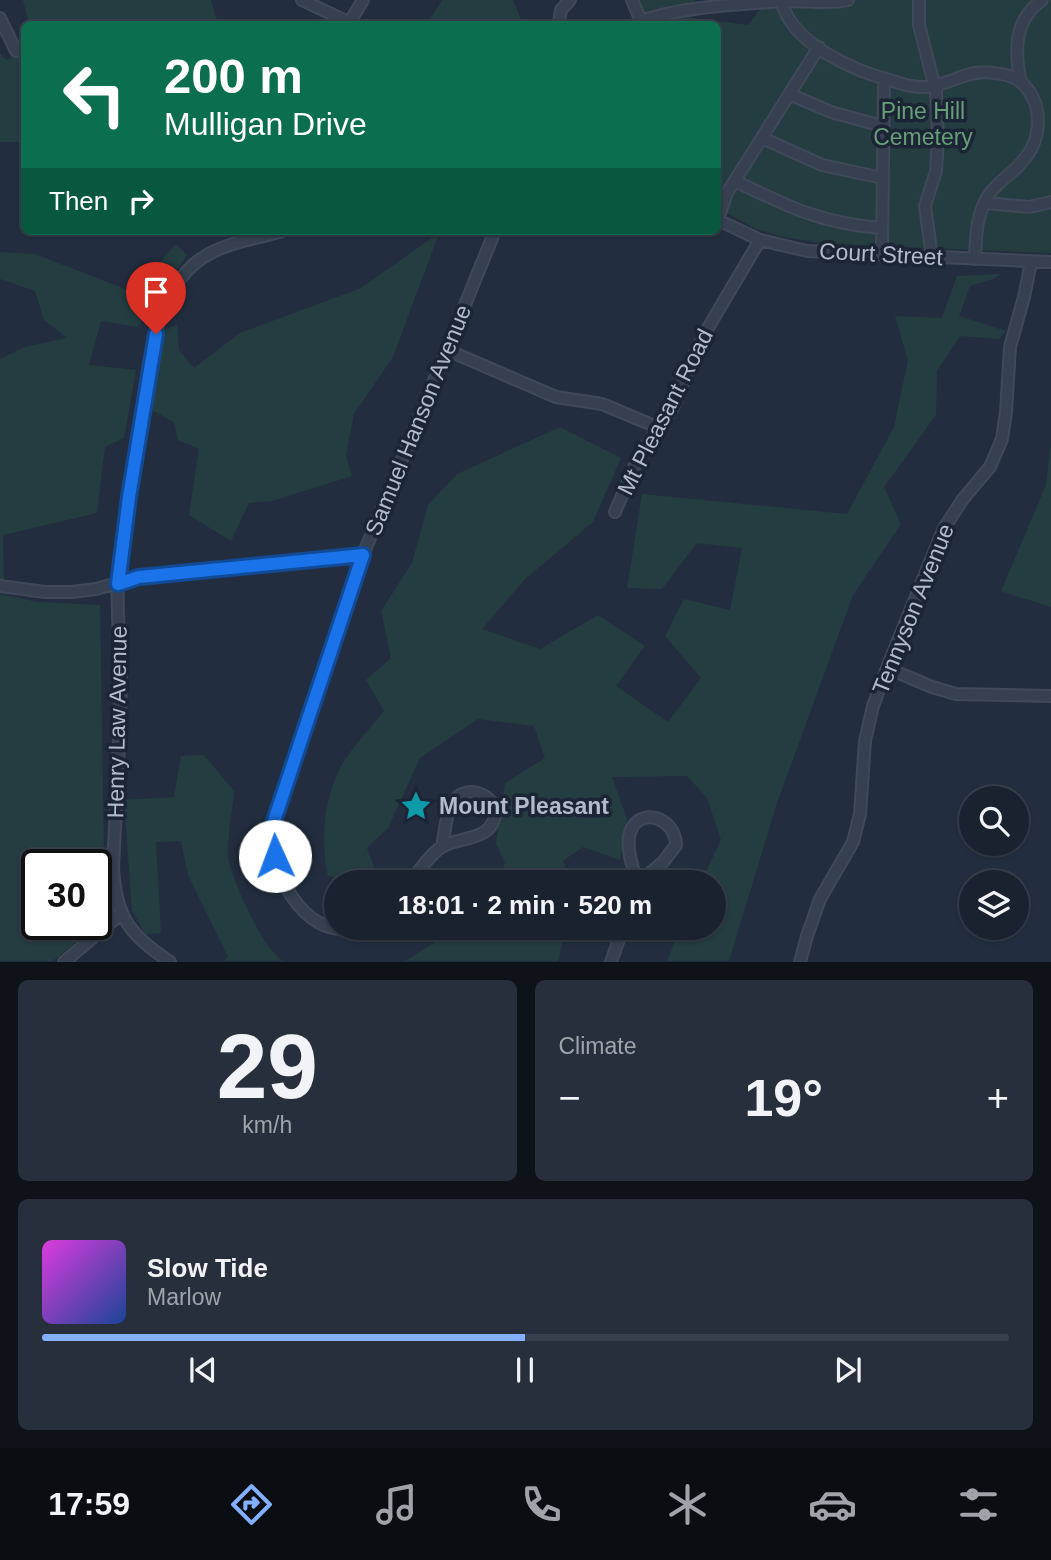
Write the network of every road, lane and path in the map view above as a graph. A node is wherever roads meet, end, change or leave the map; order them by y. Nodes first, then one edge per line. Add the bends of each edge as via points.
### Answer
1 (302, 0) edge
2 (363, 0) edge
3 (570, 0) edge
4 (632, 0) edge
5 (848, 0) edge
6 (919, 0) edge
7 (1042, 0) edge
8 (782, 1) edge
9 (0, 18) edge
10 (344, 21) edge
11 (352, 21) edge
12 (559, 21) edge
13 (819, 47) junction
14 (16, 51) dead end
15 (884, 79) junction
16 (1021, 82) junction
17 (934, 86) junction
18 (789, 94) junction
19 (1038, 115) junction
20 (1051, 115) edge
21 (882, 126) junction
22 (762, 138) junction
23 (881, 178) junction
24 (735, 181) junction
25 (1051, 202) edge
26 (985, 203) junction
27 (721, 208) edge
28 (721, 220) edge
29 (881, 228) junction
30 (269, 235) edge
31 (493, 235) edge
32 (760, 240) junction
33 (882, 255) junction
34 (932, 257) junction
35 (975, 259) junction
36 (1031, 262) junction
37 (1051, 262) edge
38 (447, 350) junction
39 (657, 427) junction
40 (615, 512) dead end
41 (363, 555) junction
42 (118, 584) junction
43 (0, 586) edge
44 (887, 668) junction
45 (1051, 696) edge
46 (442, 846) junction
47 (421, 870) edge
48 (638, 882) edge
49 (121, 914) junction
50 (324, 927) edge
51 (619, 940) edge
52 (64, 961) edge
53 (170, 961) edge
54 (611, 961) edge
55 (800, 961) edge

1 - 10 street
2 - 11 street
3 - 12 street via 561,10
4 - 8 street via 641,21
5 - 8 street
6 - 17 street via 919,25
7 - 16 street via 1022,22 1018,36
8 - 13 street via 792,23
9 - 14 street
13 - 15 street via 849,66
13 - 18 street
15 - 17 street via 915,87
15 - 21 street
16 - 17 street via 985,71
16 - 19 street
17 - 34 street via 936,171 925,206
18 - 21 street
18 - 22 street
19 - 20 street
19 - 26 street via 1032,150
21 - 23 street
22 - 23 street via 822,165
22 - 24 street
23 - 29 street
24 - 27 street
24 - 29 street via 808,215
25 - 26 street via 1029,207
26 - 35 street via 978,219
28 - 32 street, Court Street
29 - 33 street
30 - 42 street, Henry Law Avenue via 207,254 188,270 161,316 143,402
31 - 38 street, Samuel Hanson Avenue
32 - 33 street, Court Street via 820,252
32 - 39 street, Mt Pleasant Road via 693,356 673,408
33 - 34 street, Court Street
34 - 35 street, Court Street
35 - 36 street, Court Street
36 - 37 street, Court Street
36 - 44 street, Tennyson Avenue via 1010,347 1005,426 997,454 944,528
38 - 39 street via 556,397 602,404
38 - 41 street, Samuel Hanson Avenue
39 - 40 street, Mt Pleasant Road
41 - 42 street via 139,577
41 - 50 street, Samuel Hanson Avenue via 271,834 285,883 305,913
42 - 43 street via 72,592
42 - 49 street, Henry Law Avenue via 121,680 113,868
44 - 45 street via 956,694
44 - 55 street, Tennyson Avenue via 864,741 860,814 853,842 820,899
46 - 46 street via 488,829 495,811 488,798 468,791 456,798
46 - 47 street
48 - 48 street via 664,862 676,845 670,826 659,818 640,821 629,835
49 - 52 street
49 - 53 street, Henry Law Avenue via 139,939
51 - 54 street

